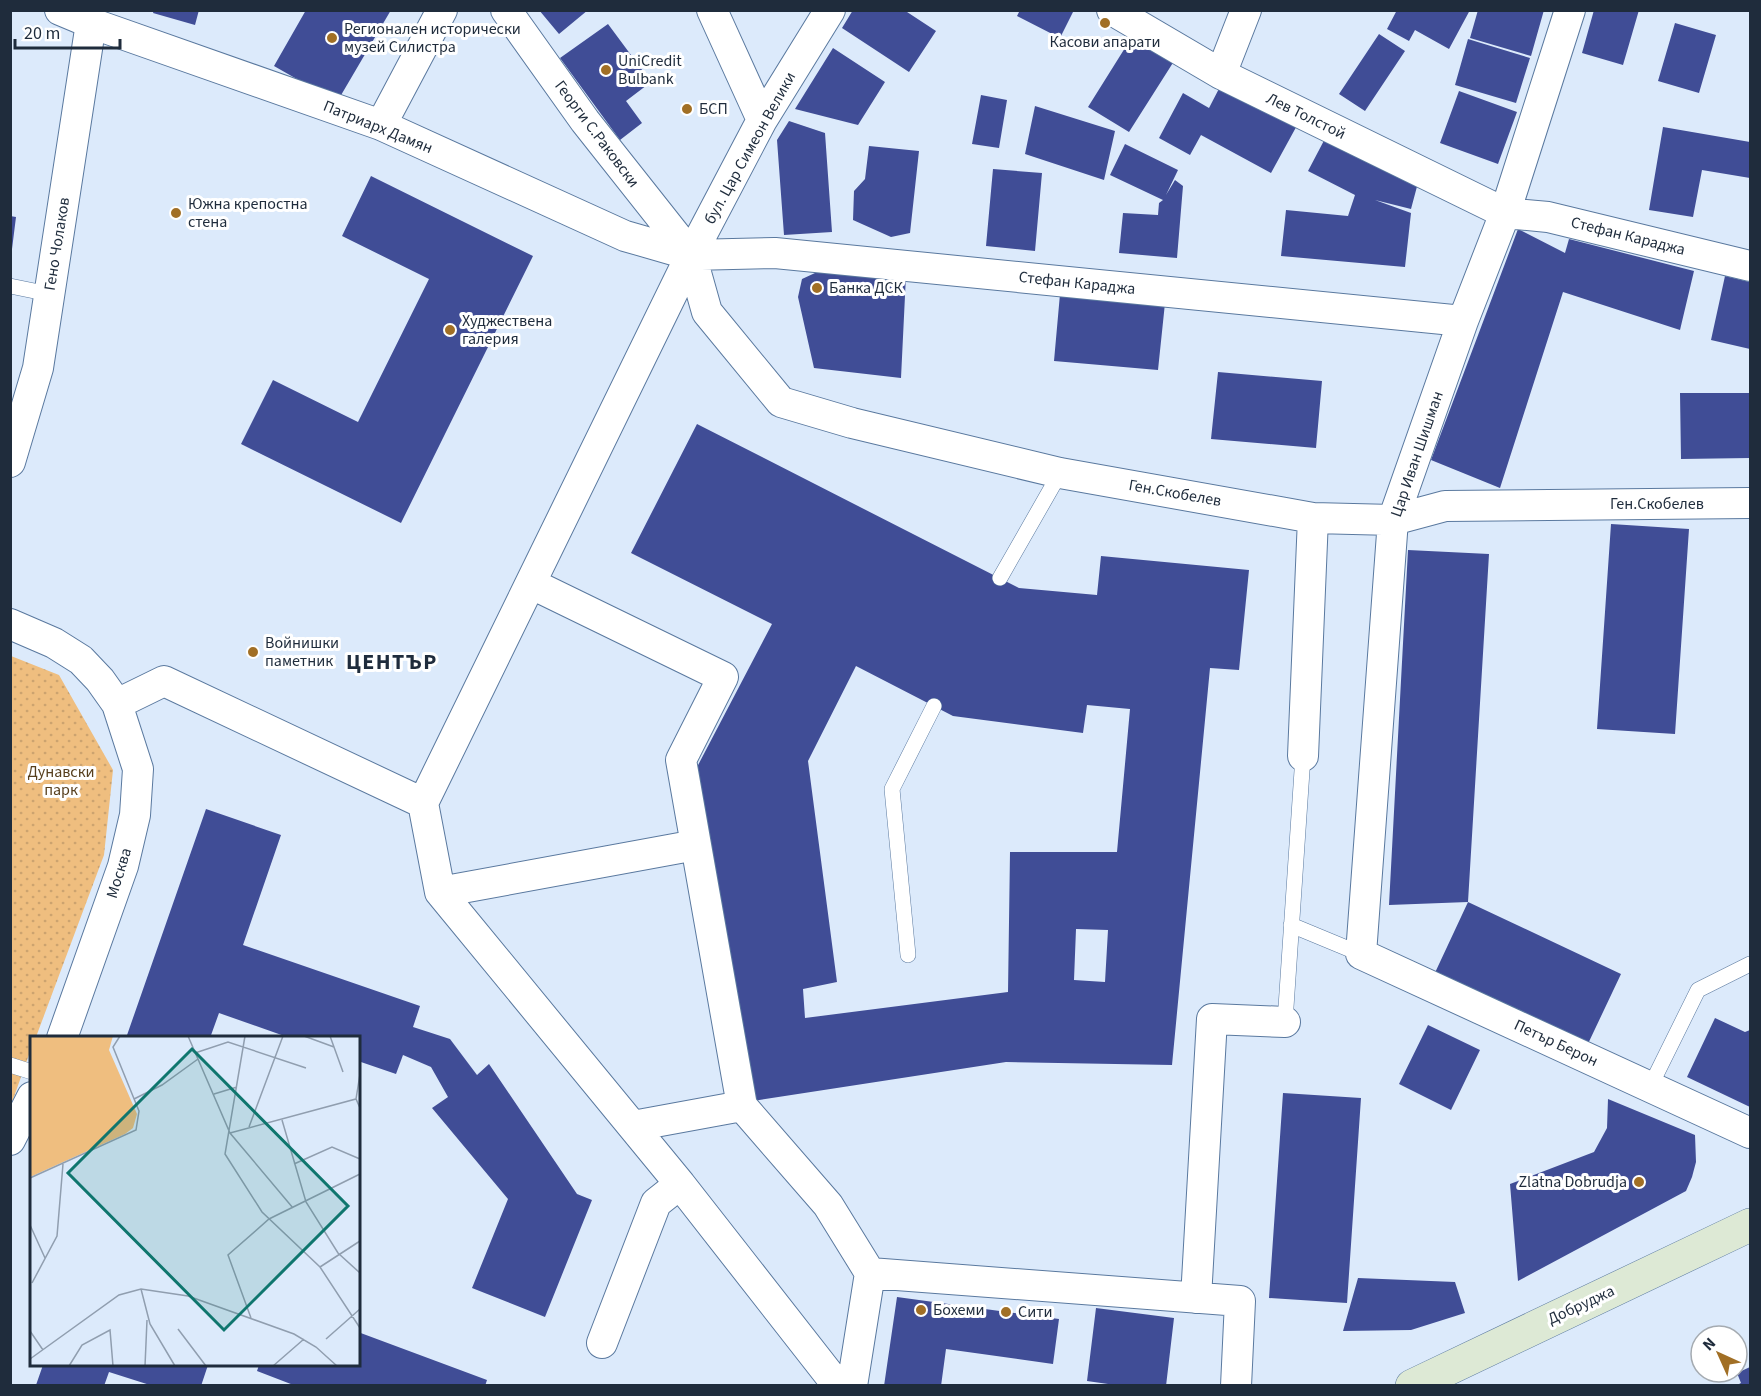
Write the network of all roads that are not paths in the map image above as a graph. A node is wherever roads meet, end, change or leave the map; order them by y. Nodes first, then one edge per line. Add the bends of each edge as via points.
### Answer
1 (60, 10) edge
2 (442, 10) edge
3 (506, 10) edge
4 (712, 10) edge
5 (830, 10) edge
6 (1112, 10) edge
7 (1246, 10) edge
8 (1570, 10) edge
9 (91, 23) junction
10 (1221, 74) junction
11 (762, 120) junction
12 (381, 125) junction
13 (1505, 213) junction
14 (691, 255) junction
15 (1750, 266) edge
16 (10, 286) edge
17 (49, 294) junction
18 (1463, 321) junction
19 (10, 462) edge
20 (1060, 473) junction
21 (1750, 503) edge
22 (1313, 518) junction
23 (1393, 520) junction
24 (1000, 578) dead end
25 (532, 584) junction
26 (10, 624) edge
27 (117, 704) junction
28 (934, 706) dead end
29 (1304, 756) joint
30 (423, 804) junction
31 (696, 846) junction
32 (440, 892) junction
33 (1292, 925) junction
34 (1361, 954) junction
35 (908, 955) dead end
36 (1750, 964) edge
37 (1285, 1022) joint
38 (63, 1036) edge
39 (10, 1065) edge
40 (30, 1071) edge
41 (1650, 1087) junction
42 (30, 1100) edge
43 (742, 1106) junction
44 (633, 1126) junction
45 (1750, 1133) edge
46 (10, 1140) edge
47 (680, 1184) junction
48 (1750, 1225) edge
49 (870, 1273) junction
50 (1196, 1298) junction
51 (602, 1343) dead end
52 (838, 1386) edge
53 (852, 1386) edge
54 (1236, 1386) edge
55 (1412, 1386) edge

1 - 9 street, Патриарх Дамян
2 - 12 street
3 - 14 street, Георги С.Раковски via 585,121
4 - 11 street
5 - 11 street, бул. Цар Симеон Велики
6 - 10 street, Лев Толстой
7 - 10 street
8 - 13 street, Цар Иван Шишман
9 - 12 street, Патриарх Дамян
9 - 17 street, Гено Чолаков
10 - 13 street, Лев Толстой
11 - 14 street, бул. Цар Симеон Велики
12 - 14 street, Патриарх Дамян via 625,236
13 - 15 street, Стефан Караджа via 1548,217
13 - 18 street, Цар Иван Шишман
14 - 18 street, Стефан Караджа via 775,254
14 - 20 street, Ген.Скобелев via 707,312 781,402
14 - 25 street, бул. Цар Симеон Велики
16 - 17 lane
17 - 19 street, Гено Чолаков via 38,368
18 - 23 street, Цар Иван Шишман
20 - 22 street, Ген.Скобелев
20 - 24 lane
21 - 23 street, Ген.Скобелев via 1445,506
22 - 23 street, Ген.Скобелев
22 - 29 street
23 - 34 street, Цар Иван Шишман
25 - 30 street, бул. Цар Симеон Велики
25 - 31 street via 723,677 681,760
26 - 27 street, Москва via 81,660
27 - 30 street via 164,681
27 - 38 street, Москва via 138,769 135,815 123,866
28 - 35 lane via 892,789
29 - 33 lane
30 - 32 street
31 - 32 street
31 - 43 street
32 - 44 street
33 - 34 lane
33 - 37 lane
34 - 41 street, Петър Берон
36 - 41 lane via 1698,990
37 - 50 street via 1212,1019
39 - 40 lane
41 - 45 street, Петър Берон
42 - 46 street
43 - 44 street
43 - 49 street via 828,1205
44 - 47 street
47 - 51 street via 656,1203
47 - 52 street
48 - 55 street, Добруджа
49 - 50 street
49 - 53 street
50 - 54 street via 1240,1302

